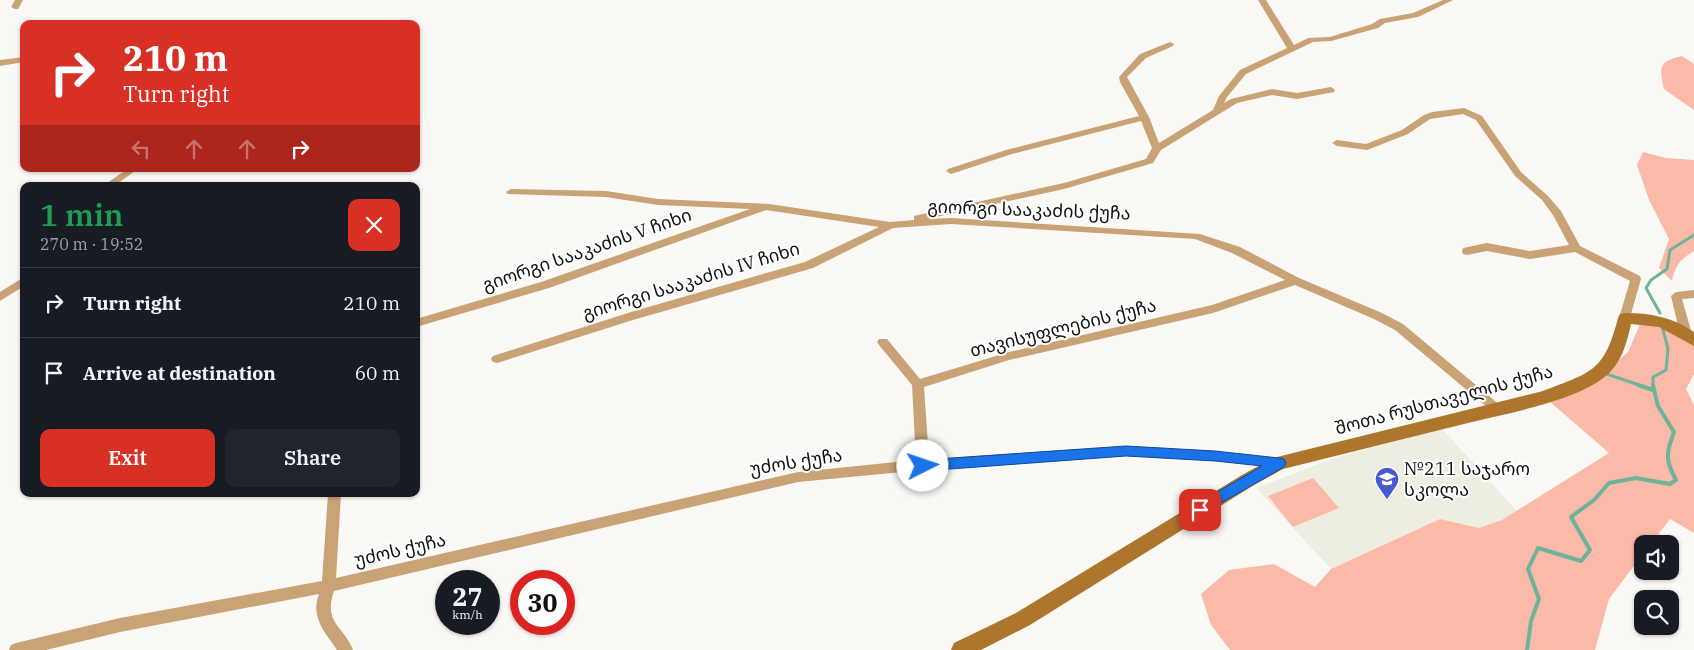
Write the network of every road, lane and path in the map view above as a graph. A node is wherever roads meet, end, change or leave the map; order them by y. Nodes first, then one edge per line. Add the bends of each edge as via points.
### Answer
1 (1262, 0) edge
2 (1450, 0) edge
3 (1170, 44) dead end
4 (1292, 49) junction
5 (20, 60) edge
6 (0, 63) edge
7 (1331, 90) dead end
8 (1217, 110) junction
9 (1144, 117) junction
10 (1337, 144) dead end
11 (1157, 148) junction
12 (951, 171) dead end
13 (129, 172) edge
14 (114, 182) edge
15 (512, 192) dead end
16 (769, 207) junction
17 (890, 225) junction
18 (1576, 248) junction
19 (1467, 251) dead end
20 (1295, 281) junction
21 (20, 284) edge
22 (1694, 294) edge
23 (0, 297) edge
24 (1625, 318) junction
25 (420, 323) edge
26 (1690, 337) edge
27 (883, 342) dead end
28 (497, 358) dead end
29 (918, 384) junction
30 (1497, 409) junction
31 (1279, 463) junction
32 (923, 466) junction
33 (334, 497) edge
34 (329, 586) junction
35 (965, 649) edge
36 (16, 650) edge
37 (346, 650) edge

1 - 4 street
2 - 4 street via 1415,15 1383,21 1331,39 1311,40
3 - 9 street via 1143,56 1123,77
4 - 8 street via 1243,72 1223,96
5 - 6 street
7 - 8 street via 1297,96 1272,92 1255,94 1234,100
8 - 11 street
9 - 11 street
9 - 12 street via 1009,152
10 - 18 street via 1367,147 1405,132 1434,114 1464,111 1479,118 1518,174 1545,198
11 - 17 street via 1150,161 1129,168 1070,185
13 - 14 street
15 - 16 street, გიორგი სააკაძის ქუჩა via 606,194 658,202
16 - 17 street, გიორგი სააკაძის ქუჩა
16 - 25 street, გიორგი სააკაძის V ჩიხი via 545,285
17 - 20 street, გიორგი სააკაძის ქუჩა via 951,221 1196,236 1236,250
17 - 28 street, გიორგი სააკაძის IV ჩიხი via 809,265
18 - 19 street via 1530,255 1486,247
18 - 24 street via 1636,279
20 - 29 street, თავისუფლების ქუჩა via 1213,309 1009,356
20 - 30 street, გიორგი სააკაძის ქუჩა via 1398,327
21 - 23 street
22 - 26 street via 1676,296
24 - 26 street via 1660,321
24 - 30 street, შოთა რუსთაველის ქუჩა via 1617,348 1607,367 1584,381 1544,397
27 - 29 street
29 - 32 street
30 - 31 street, შოთა რუსთაველის ქუჩა
31 - 32 street, უძოს ქუჩა via 1126,451
31 - 35 street, შოთა რუსთაველის ქუჩა via 1024,619
32 - 34 street, უძოს ქუჩა via 798,477
33 - 34 street
34 - 36 street, უძოს ქუჩა via 120,625
34 - 37 street via 322,605 325,620

